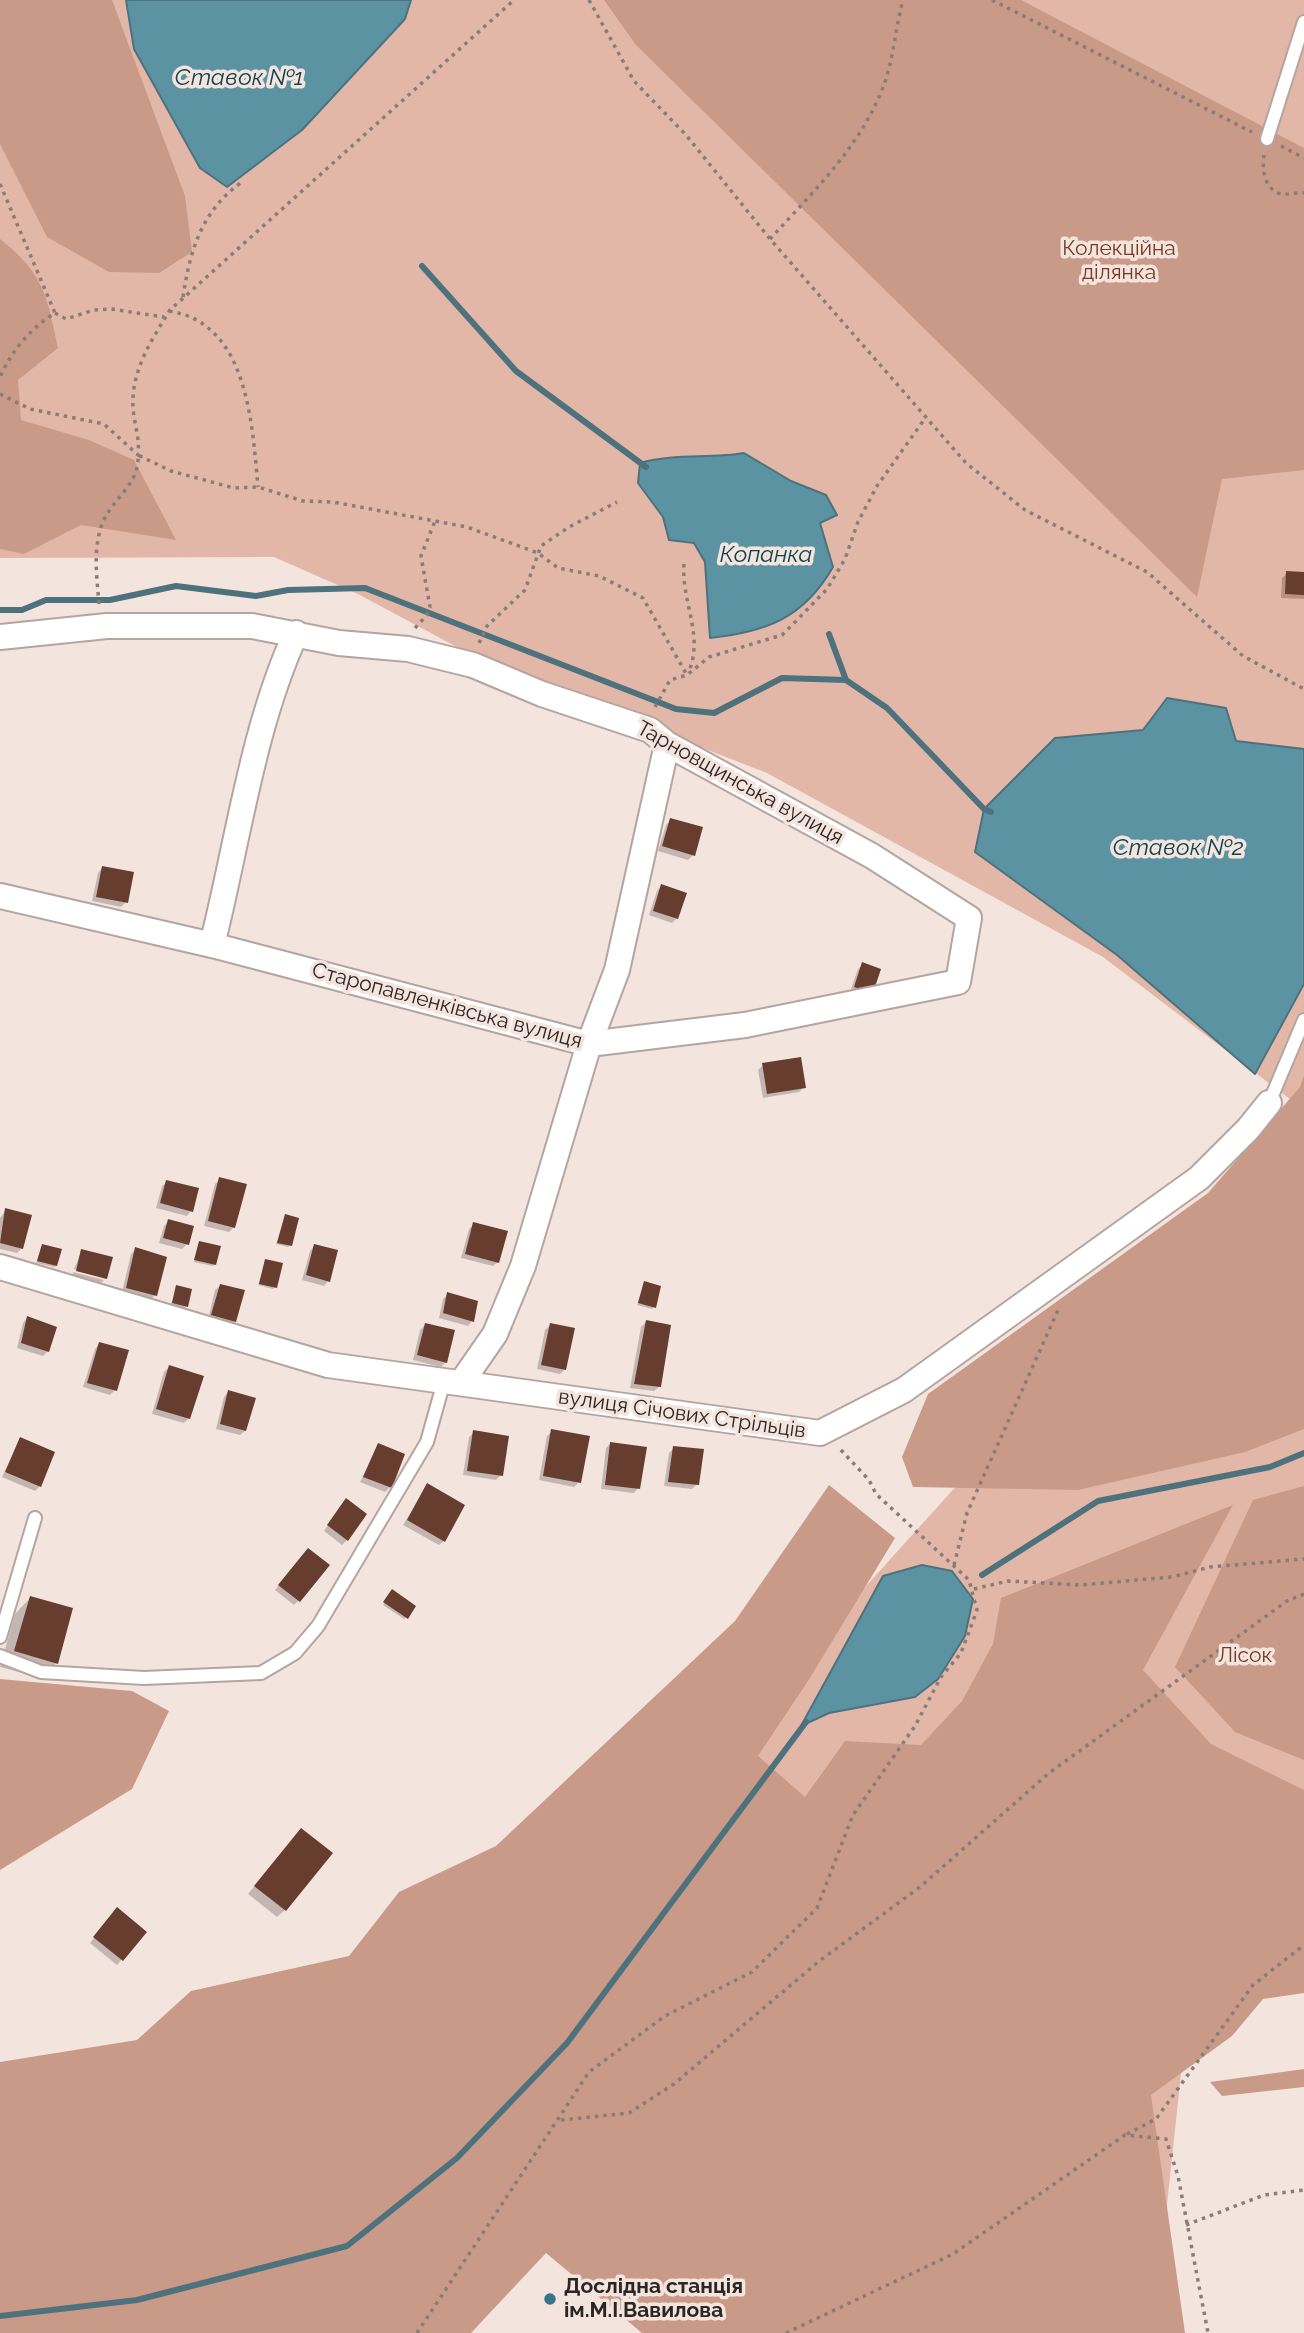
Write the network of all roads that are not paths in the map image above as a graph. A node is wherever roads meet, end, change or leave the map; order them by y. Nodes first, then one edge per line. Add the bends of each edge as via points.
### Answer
1 (1304, 22) edge
2 (1267, 139) road end
3 (296, 633) junction
4 (0, 637) edge
5 (667, 744) junction
6 (0, 896) edge
7 (969, 918) joint
8 (212, 945) junction
9 (1304, 1020) edge
10 (589, 1044) junction
11 (1269, 1103) joint
12 (0, 1267) edge
13 (453, 1382) junction
14 (35, 1518) dead end
15 (0, 1637) edge
16 (0, 1656) edge

1 - 2 lane
3 - 4 street, Тарновщинська вулиця via 252,626 107,626
3 - 5 street, Тарновщинська вулиця via 339,643 408,649 473,665 650,730
3 - 8 street via 264,719
5 - 7 street, Тарновщинська вулиця via 872,856
5 - 10 street via 617,970
6 - 8 street, Старопавленківська вулиця
7 - 10 street, Старопавленківська вулиця via 958,982 745,1025
8 - 10 street, Старопавленківська вулиця
9 - 11 lane
10 - 13 street via 523,1266 495,1334
11 - 13 street, вулиця Січових Стрільців via 1199,1178 904,1390 820,1433
12 - 13 street, вулиця Січових Стрільців via 328,1365
13 - 16 lane via 427,1441 318,1626 295,1653 261,1673 144,1678 41,1672
14 - 15 lane

